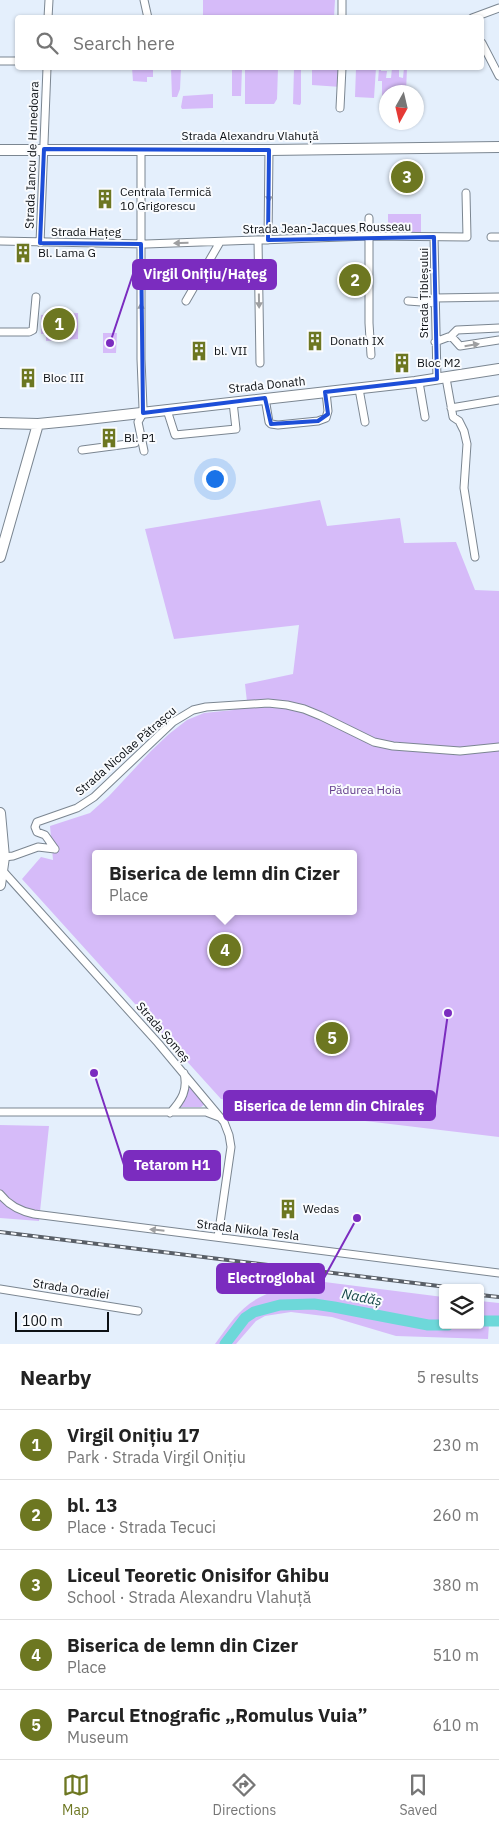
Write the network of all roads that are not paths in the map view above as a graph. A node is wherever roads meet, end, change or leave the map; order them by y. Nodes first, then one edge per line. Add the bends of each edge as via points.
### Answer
1 (48, 0) edge
2 (144, 0) edge
3 (342, 0) edge
4 (499, 8) edge
5 (48, 15) edge
6 (147, 15) edge
7 (342, 15) edge
8 (480, 15) edge
9 (484, 47) edge
10 (0, 61) edge
11 (15, 61) edge
12 (47, 70) edge
13 (342, 70) edge
14 (499, 76) edge
15 (340, 108) dead end
16 (499, 147) edge
17 (141, 149) junction
18 (0, 150) edge
19 (44, 150) junction
20 (269, 150) junction
21 (466, 193) dead end
22 (369, 218) dead end
23 (368, 236) junction
24 (434, 237) junction
25 (258, 240) junction
26 (268, 240) junction
27 (0, 241) edge
28 (220, 242) junction
29 (40, 243) junction
30 (141, 244) junction
31 (36, 296) dead end
32 (499, 298) edge
33 (186, 301) dead end
34 (408, 301) dead end
35 (435, 301) junction
36 (499, 328) edge
37 (0, 332) edge
38 (451, 336) junction
39 (499, 340) edge
40 (435, 342) junction
41 (371, 355) dead end
42 (260, 363) dead end
43 (499, 369) edge
44 (441, 379) junction
45 (419, 382) junction
46 (359, 389) junction
47 (326, 392) junction
48 (265, 398) junction
49 (499, 400) edge
50 (233, 402) junction
51 (452, 408) junction
52 (166, 410) junction
53 (143, 413) junction
54 (426, 417) dead end
55 (365, 422) dead end
56 (0, 423) edge
57 (38, 424) junction
58 (136, 443) dead end
59 (82, 450) dead end
60 (144, 451) dead end
61 (0, 557) edge
62 (475, 557) dead end
63 (499, 747) edge
64 (0, 813) edge
65 (4, 857) junction
66 (1, 879) edge
67 (184, 1073) junction
68 (0, 1112) edge
69 (170, 1113) junction
70 (221, 1118) junction
71 (0, 1194) edge
72 (218, 1237) junction
73 (499, 1273) edge
74 (0, 1289) edge
75 (138, 1311) dead end

1 - 5 street
2 - 6 street
3 - 7 street
4 - 8 street
9 - 14 street
10 - 11 street
12 - 19 street, Strada Iancu de Hunedoara
13 - 15 street
16 - 20 main road, Strada Alexandru Vlahuță
17 - 19 main road, Strada Alexandru Vlahuță
17 - 20 main road, Strada Alexandru Vlahuță
17 - 30 street
18 - 19 main road, Strada Alexandru Vlahuță
19 - 29 street, Strada Iancu de Hunedoara
20 -> 26 street
21 - 24 street, Strada Jean-Jacques Rousseau via 467,237
22 - 23 street
23 - 24 street, Strada Jean-Jacques Rousseau
23 - 26 street, Strada Jean-Jacques Rousseau
23 - 41 street
24 - 35 street, Strada Țibleșului
25 - 26 street, Strada Jean-Jacques Rousseau
25 - 28 street, Strada Jean-Jacques Rousseau
25 -> 42 street
27 - 29 street, Strada Hațeg
28 -> 30 street, Strada Hațeg
28 - 33 street
29 - 30 street, Strada Hațeg
53 -> 30 street
31 - 37 street via 34,330
32 - 35 street
34 - 35 street
35 - 40 street, Strada Țibleșului
36 - 38 street via 457,330
38 -> 39 street via 460,346
38 - 40 street
40 - 44 street, Strada Țibleșului
43 - 44 main road, Strada Donath
44 - 45 main road, Strada Donath
44 - 51 street, Strada Țibleșului
45 - 46 main road, Strada Donath
45 - 54 street
46 - 47 main road, Strada Donath
46 - 55 street
47 - 48 main road, Strada Donath
47 - 48 street via 326,418 278,425 269,422
48 - 50 main road, Strada Donath
49 - 51 street
50 - 52 main road, Strada Donath
50 - 52 street via 236,429 174,435
51 - 62 street, Strada Țibleșului via 453,417 464,431 464,488
52 - 53 main road, Strada Donath
53 - 57 main road, Strada Donath
53 - 60 street via 138,422
56 - 57 main road, Strada Donath
57 - 61 main road
58 - 59 street
63 - 65 street, Strada Nicolae Pătrașcu via 460,751 393,746 374,742 304,709 268,703 200,708 173,722 94,797 77,808 37,822 37,832 45,835 54,849 38,847
64 - 65 main road
65 - 66 main road
66 - 67 street, Strada Someș
67 - 69 street via 184,1094
67 - 70 street, Strada Someș
68 - 69 street
69 - 70 street via 206,1112
70 - 72 street, Strada Someș via 231,1147
72 -> 71 street, Strada Nikola Tesla via 34,1214 13,1206
72 - 73 street, Strada Nikola Tesla
74 - 75 street, Strada Oradiei

